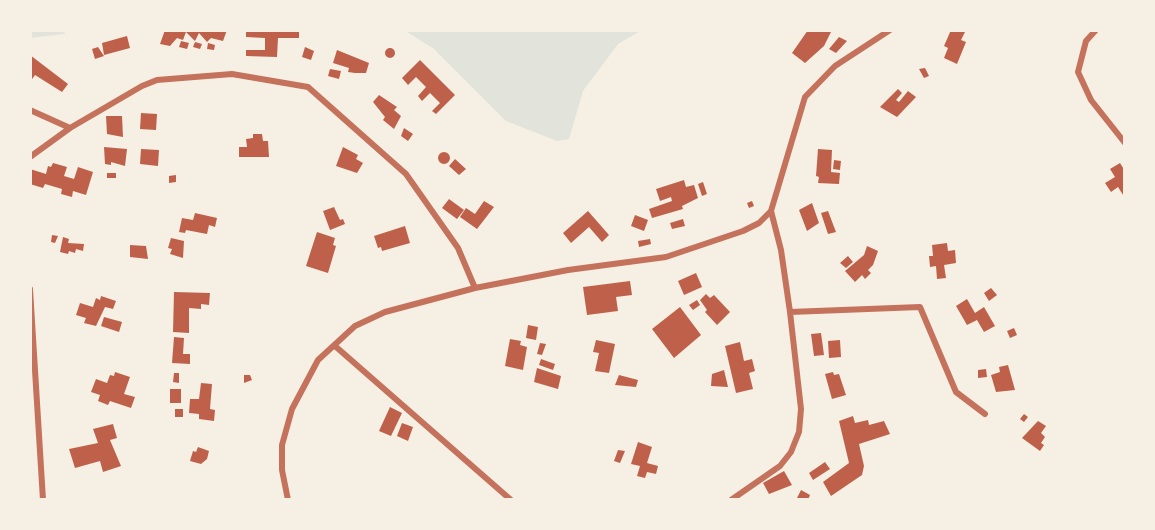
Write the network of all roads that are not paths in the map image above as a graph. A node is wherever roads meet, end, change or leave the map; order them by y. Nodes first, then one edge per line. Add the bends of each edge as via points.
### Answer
1 (890, 30) edge
2 (1096, 30) edge
3 (30, 110) edge
4 (70, 128) junction
5 (1125, 143) edge
6 (30, 157) edge
7 (771, 211) junction
8 (475, 288) junction
9 (30, 289) edge
10 (790, 312) junction
11 (334, 346) junction
12 (986, 414) dead end
13 (43, 500) edge
14 (288, 500) edge
15 (511, 500) edge
16 (731, 500) edge

1 - 7 street via 835,66 805,97
2 - 5 street via 1086,41 1078,72 1091,100
3 - 4 street
4 - 6 street
4 - 8 street via 157,80 232,74 308,87 406,174 458,248
7 - 8 street via 743,231 666,257
7 - 10 street
8 - 11 street via 385,312 355,326
9 - 13 street
10 - 12 street via 920,307 956,392
10 - 16 street via 801,409 799,432 791,452 780,465
11 - 14 street via 318,360 292,409 282,445
11 - 15 street

